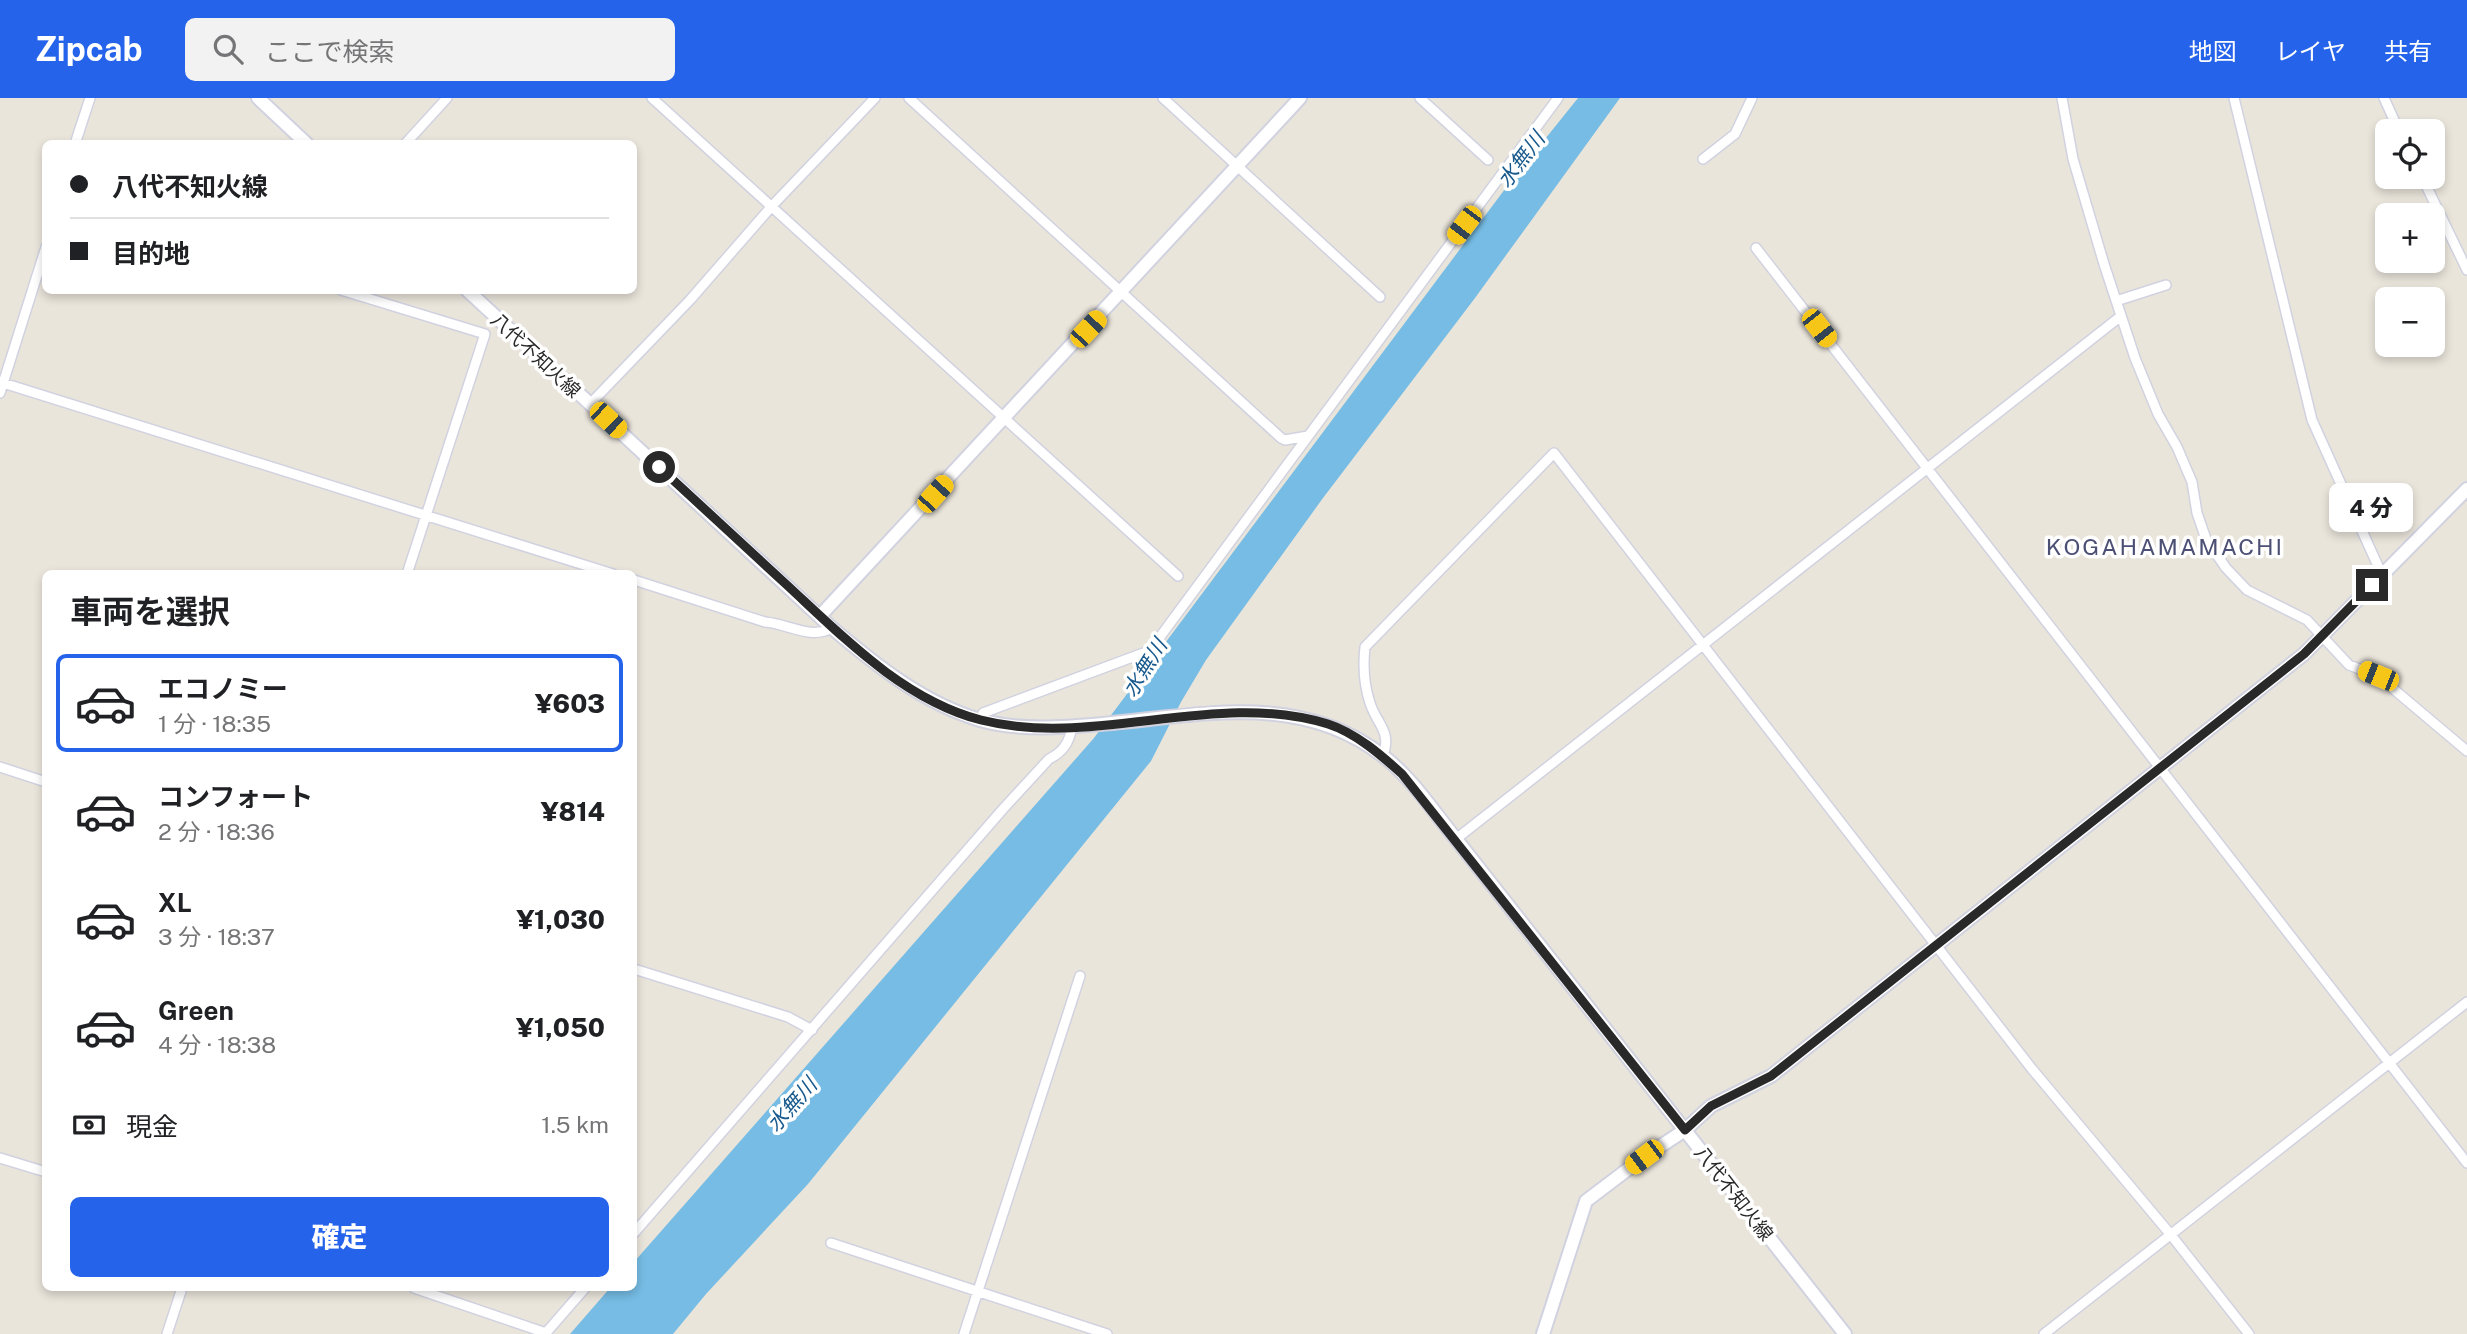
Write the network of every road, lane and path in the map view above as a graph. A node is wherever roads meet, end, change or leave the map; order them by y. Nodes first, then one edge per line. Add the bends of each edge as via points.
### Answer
1 (90, 98) edge
2 (258, 98) edge
3 (447, 98) edge
4 (652, 98) edge
5 (875, 98) edge
6 (909, 98) edge
7 (1163, 98) edge
8 (1300, 98) edge
9 (1420, 98) edge
10 (1558, 98) edge
11 (1752, 98) edge
12 (2062, 98) edge
13 (2234, 98) edge
14 (2384, 98) edge
15 (2394, 119) edge
16 (76, 140) edge
17 (303, 140) edge
18 (409, 140) edge
19 (1703, 159) dead end
20 (1488, 160) dead end
21 (1237, 167) junction
22 (2427, 189) edge
23 (771, 207) junction
24 (1756, 248) dead end
25 (42, 259) edge
26 (2467, 270) edge
27 (2166, 285) dead end
28 (1122, 293) junction
29 (354, 294) edge
30 (471, 294) edge
31 (1380, 298) dead end
32 (2116, 301) junction
33 (2121, 316) junction
34 (2, 383) edge
35 (0, 393) edge
36 (590, 404) junction
37 (1004, 419) junction
38 (1308, 436) junction
39 (1928, 469) junction
40 (2467, 489) edge
41 (426, 514) junction
42 (408, 570) edge
43 (601, 570) edge
44 (2382, 575) junction
45 (1178, 576) dead end
46 (637, 581) edge
47 (820, 616) junction
48 (832, 628) junction
49 (2322, 635) junction
50 (1704, 645) junction
51 (980, 720) junction
52 (1076, 727) junction
53 (2467, 751) edge
54 (1383, 756) junction
55 (0, 767) edge
56 (2161, 767) junction
57 (42, 781) edge
58 (1457, 839) junction
59 (1935, 944) junction
60 (637, 970) edge
61 (1080, 976) dead end
62 (2467, 1002) edge
63 (812, 1030) junction
64 (2389, 1063) junction
65 (1685, 1130) junction
66 (0, 1158) edge
67 (2467, 1163) edge
68 (42, 1171) edge
69 (637, 1230) edge
70 (2171, 1235) junction
71 (831, 1243) dead end
72 (181, 1291) edge
73 (423, 1291) edge
74 (582, 1291) edge
75 (978, 1292) junction
76 (545, 1333) edge
77 (167, 1334) edge
78 (964, 1334) edge
79 (1107, 1334) edge
80 (1543, 1334) edge
81 (1844, 1334) edge
82 (2044, 1334) edge
83 (2249, 1334) edge

1 - 16 street
2 - 17 main road
3 - 18 street
4 - 23 street
5 - 23 street
6 - 28 street
7 - 21 street
8 - 21 main road
9 - 20 street
10 - 38 street
11 - 19 street via 1735,134
12 - 32 street via 2073,159
13 - 44 street via 2312,420
14 - 15 street
21 - 28 main road
21 - 31 street
22 - 26 street
23 - 36 street
23 - 37 street
24 - 39 street
25 - 34 street
27 - 32 street
28 - 37 main road
28 - 38 street via 1281,438
29 - 41 street via 485,334
30 - 36 main road, 八代不知火線
32 - 33 street
33 - 39 street
33 - 49 street via 2158,414 2192,482 2206,539 2247,590 2307,620
34 - 35 street
34 - 41 street
36 - 47 main road, 八代不知火線
37 - 45 street
37 - 47 main road
38 - 51 street via 1146,652 982,713
39 - 50 street
39 - 56 street
40 - 44 main road
41 - 42 street
41 - 43 street
44 - 49 main road
46 - 48 street via 765,622 815,634
47 - 48 main road, 八代不知火線
48 - 51 main road, 八代不知火線 via 908,687
49 - 53 street via 2349,665 2378,676
49 - 56 main road
50 - 54 street via 1553,453 1365,646 1365,680 1386,734
50 - 58 street
50 - 59 street
51 - 52 main road, 八代不知火線 via 1022,727
52 - 54 main road, 八代不知火線 via 1266,712 1330,725
52 - 63 street via 1059,754 1003,809
54 - 58 main road, 八代不知火線
55 - 57 street
56 - 59 main road
56 - 64 street
58 - 65 main road, 八代不知火線
59 - 65 main road via 1771,1076 1711,1106
59 - 70 street
60 - 63 street via 788,1017
61 - 75 street
62 - 64 street
63 - 69 street
64 - 67 street
64 - 70 street
65 - 80 main road via 1586,1201
65 - 81 main road, 八代不知火線
66 - 68 street
70 - 82 street
70 - 83 street
71 - 75 street
72 - 77 street
73 - 76 street
74 - 76 street
75 - 78 street
75 - 79 street

